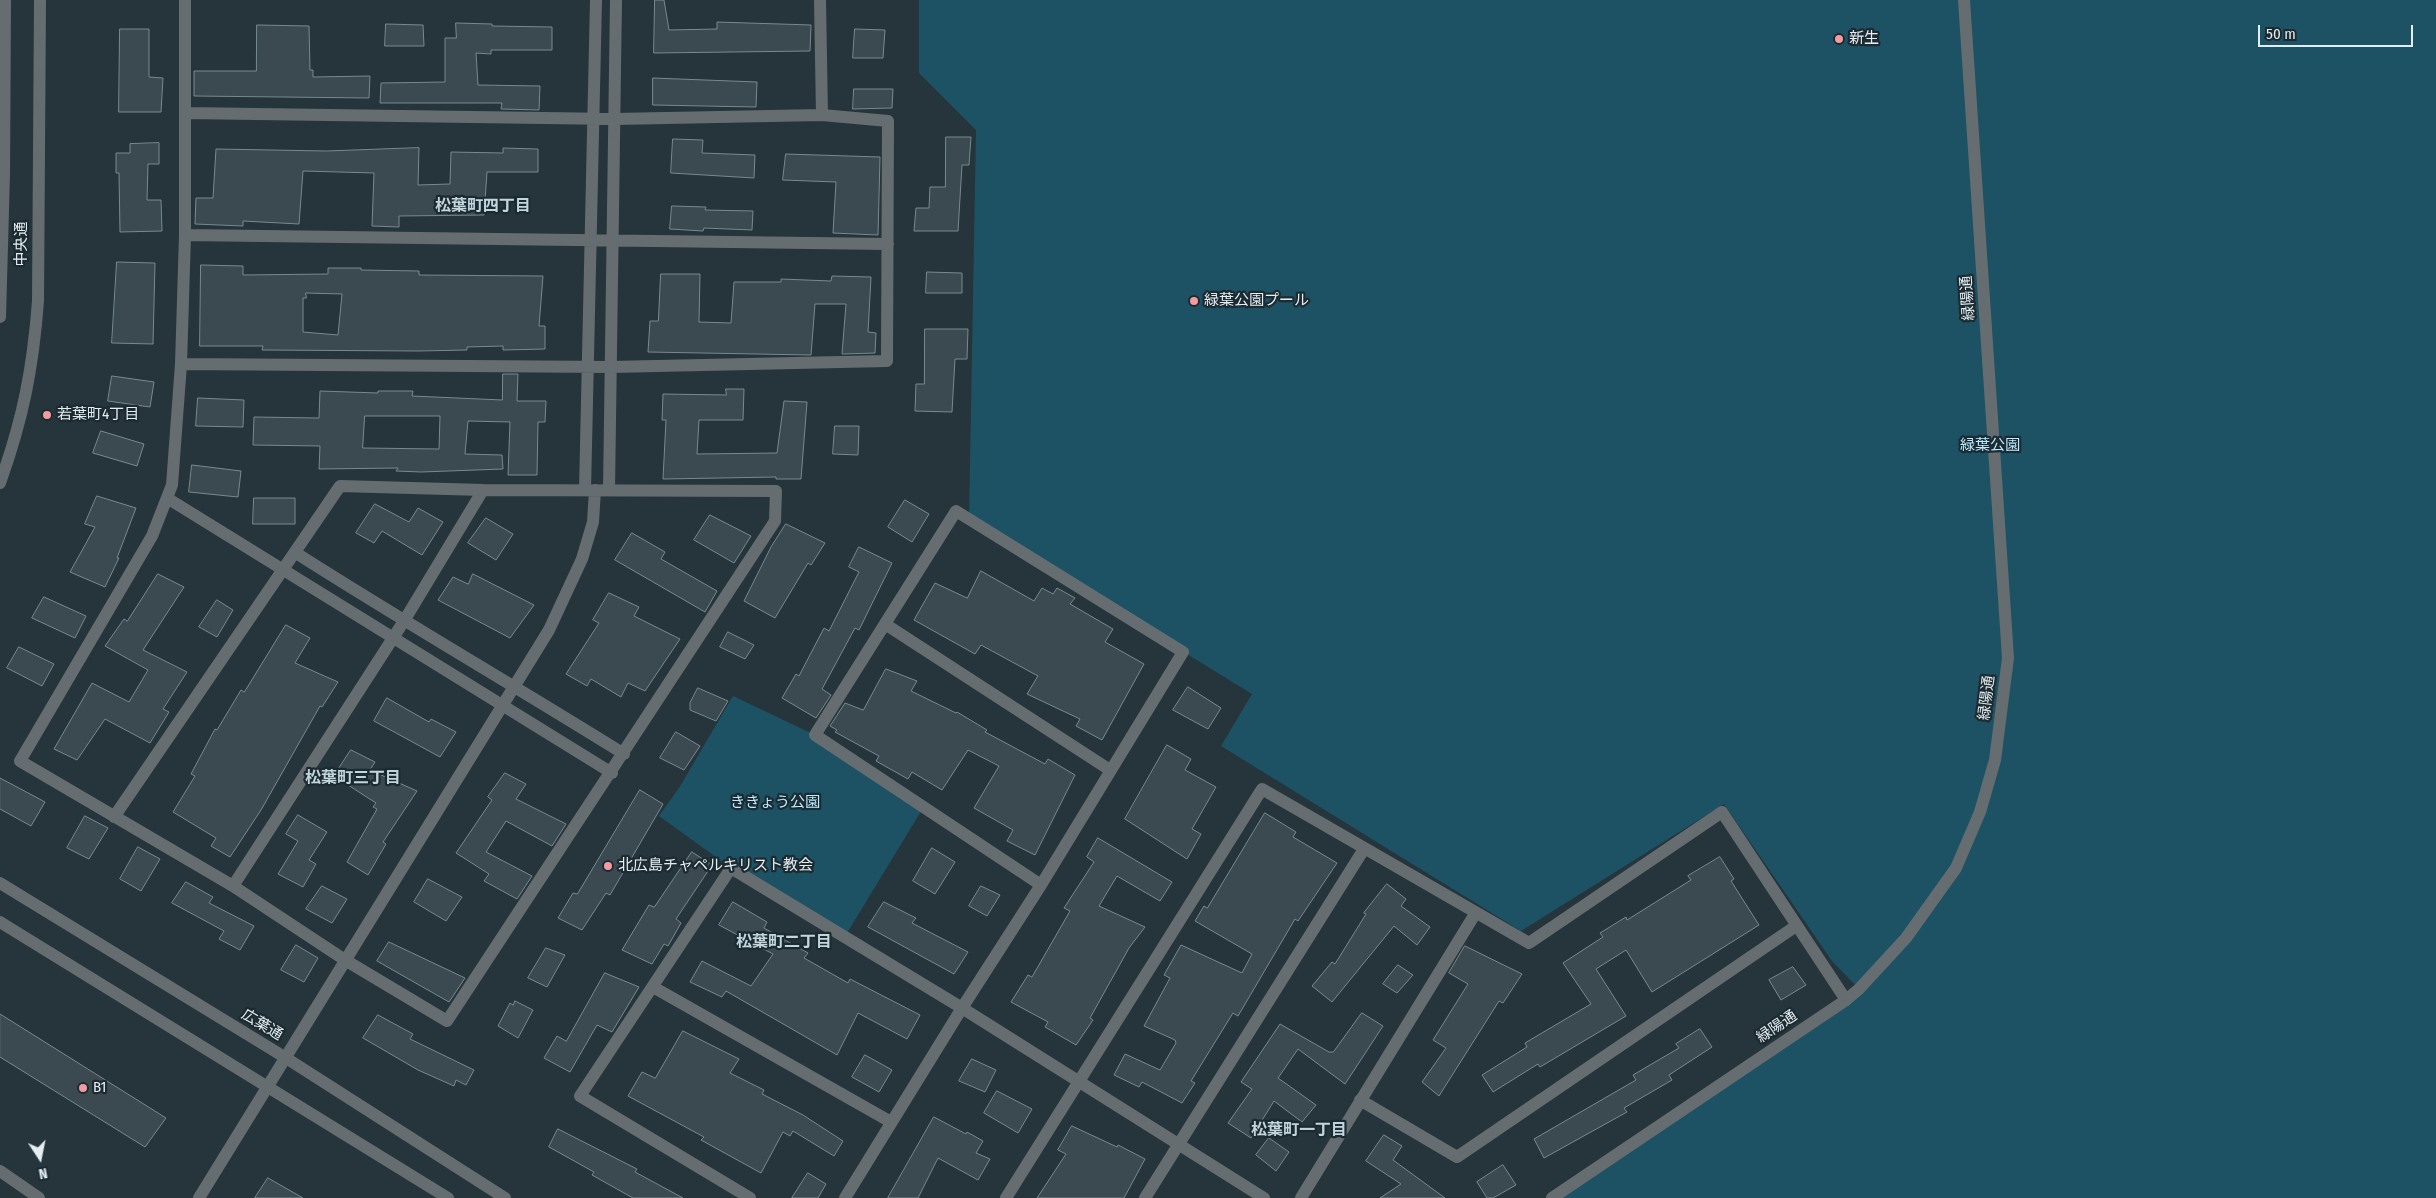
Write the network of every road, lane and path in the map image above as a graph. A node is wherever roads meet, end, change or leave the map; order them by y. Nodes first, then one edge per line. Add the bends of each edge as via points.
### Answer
1 (5, 0) edge
2 (40, 0) edge
3 (185, 0) edge
4 (596, 0) edge
5 (616, 0) edge
6 (820, 0) edge
7 (1964, 0) edge
8 (185, 113) junction
9 (822, 115) junction
10 (592, 118) junction
11 (615, 119) junction
12 (185, 235) junction
13 (591, 240) junction
14 (613, 240) junction
15 (888, 244) junction
16 (0, 317) edge
17 (181, 364) junction
18 (588, 366) junction
19 (611, 367) junction
20 (0, 483) edge
21 (483, 490) junction
22 (590, 490) junction
23 (609, 490) junction
24 (167, 498) junction
25 (296, 553) junction
26 (284, 570) junction
27 (404, 621) junction
28 (885, 624) junction
29 (393, 638) junction
30 (516, 686) junction
31 (504, 706) junction
32 (624, 754) junction
33 (1110, 770) junction
34 (612, 773) junction
35 (114, 817) junction
36 (1364, 849) junction
37 (0, 883) edge
38 (1041, 885) junction
39 (233, 886) junction
40 (1475, 914) junction
41 (0, 922) edge
42 (1796, 926) junction
43 (345, 960) junction
44 (653, 987) junction
45 (1846, 1000) junction
46 (962, 1008) junction
47 (286, 1058) junction
48 (1079, 1081) junction
49 (268, 1086) junction
50 (1360, 1100) junction
51 (891, 1122) junction
52 (1178, 1146) junction
53 (0, 1171) edge
54 (39, 1198) edge
55 (200, 1198) edge
56 (448, 1198) edge
57 (505, 1198) edge
58 (750, 1198) edge
59 (845, 1198) edge
60 (1006, 1198) edge
61 (1145, 1198) edge
62 (1264, 1198) edge
63 (1301, 1198) edge
64 (1552, 1198) edge

1 - 16 street, 中央通
2 - 20 street, 中央通 via 38,301 27,396
3 - 8 street
4 - 10 street
5 - 11 street
6 - 9 street
7 - 45 street, 緑陽通 via 2008,658 2002,716 1995,760 1980,812 1956,868 1906,938
8 - 10 street
8 - 12 street
9 - 11 street
9 - 15 street via 888,120
10 - 11 street
10 - 13 street
11 - 14 street
12 - 13 street
12 - 17 street
13 - 14 street
13 - 18 street
14 - 15 street
14 - 19 street
15 - 19 street via 887,361
17 - 18 street
17 - 24 street via 172,485
18 - 19 street
18 - 22 street
19 - 23 street
21 - 22 street
21 - 25 street via 340,486
21 - 27 street
22 - 23 street
22 - 30 street via 592,522 582,559 549,630
23 - 32 street via 776,491 775,521
24 - 26 street
24 - 35 street via 152,536 20,761
25 - 26 street
25 - 27 street
26 - 29 street
26 - 35 street
27 - 29 street
27 - 30 street
28 - 33 street
28 - 33 street via 956,511 1183,652
28 - 38 street via 815,735
29 - 31 street
29 - 39 street
30 - 31 street
30 - 32 street
31 - 34 street
31 - 43 street
32 - 34 street
33 - 38 street
34 - 43 street via 447,1021
35 - 39 street
36 - 40 street
36 - 48 street via 1262,789
36 - 52 street
37 - 47 street, 広葉通
38 - 46 street
39 - 43 street
40 - 42 street via 1529,943 1722,812
40 - 50 street
41 - 49 street
42 - 45 street
42 - 50 street via 1457,1157
43 - 47 street
44 - 46 street via 731,868
44 - 51 street
44 - 58 street via 580,1096
45 - 64 street, 緑陽通
46 - 48 street
46 - 51 street
47 - 49 street
47 - 57 street, 広葉通
48 - 52 street
48 - 60 street
49 - 55 street
49 - 56 street
50 - 63 street
51 - 59 street
52 - 61 street
52 - 62 street
53 - 54 street

